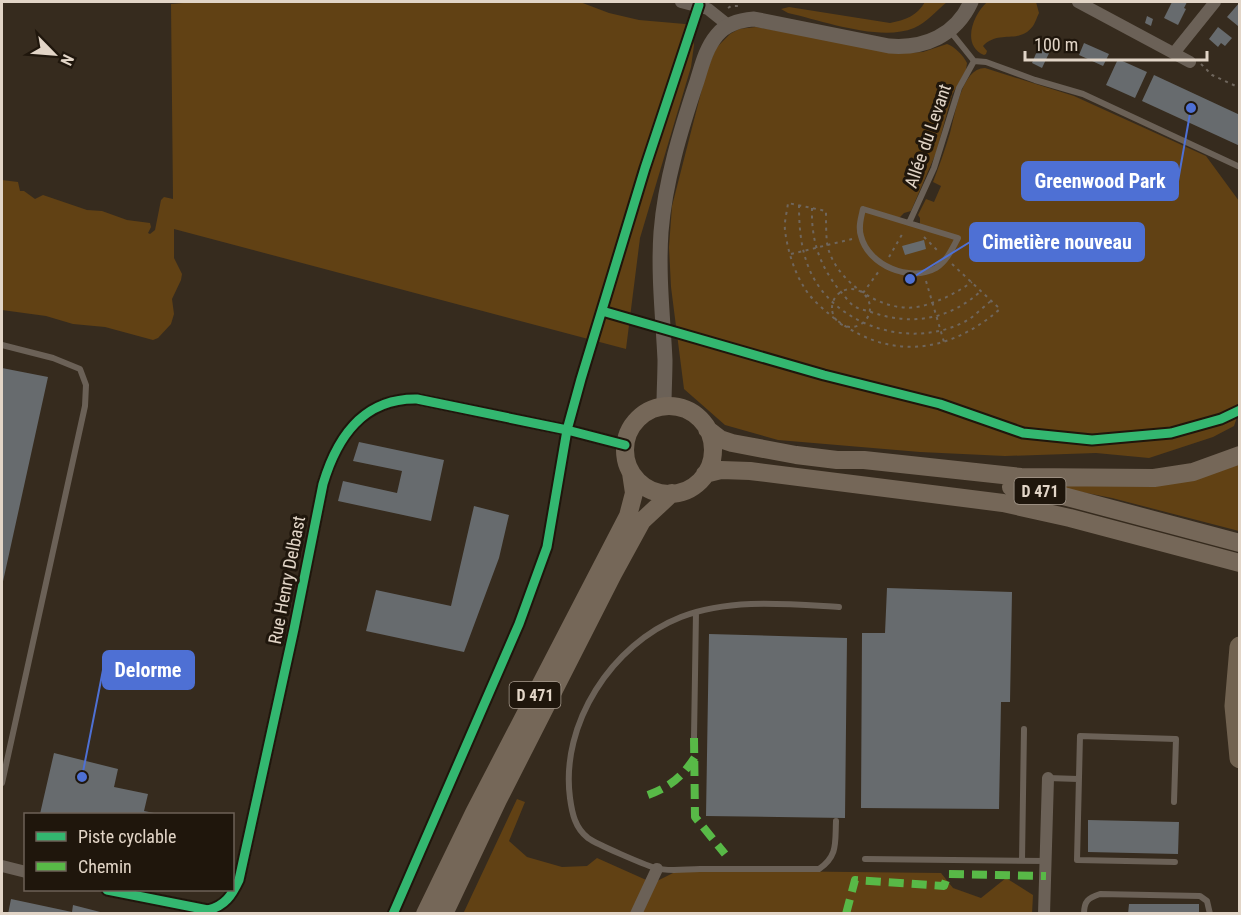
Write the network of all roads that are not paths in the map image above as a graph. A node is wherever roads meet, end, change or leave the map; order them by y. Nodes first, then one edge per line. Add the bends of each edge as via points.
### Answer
1 (681, 2) edge
2 (971, 2) edge
3 (1078, 2) edge
4 (1215, 2) edge
5 (728, 25) junction
6 (950, 31) junction
7 (1174, 53) junction
8 (974, 61) junction
9 (1190, 62) road end
10 (1239, 167) edge
11 (909, 223) junction
12 (2, 345) edge
13 (664, 406) junction
14 (707, 429) junction
15 (625, 445) junction
16 (1239, 455) edge
17 (837, 460) junction
18 (632, 473) junction
19 (705, 474) junction
20 (672, 493) junction
21 (1239, 543) edge
22 (1236, 562) edge
23 (838, 607) dead end
24 (696, 612) junction
25 (1239, 647) edge
26 (1024, 729) dead end
27 (694, 738) dead end
28 (1239, 759) edge
29 (1048, 778) joint
30 (1078, 779) junction
31 (2, 783) edge
32 (1174, 802) dead end
33 (836, 821) dead end
34 (865, 859) dead end
35 (1022, 861) junction
36 (1047, 861) junction
37 (1175, 861) dead end
38 (2, 866) edge
39 (657, 869) junction
40 (24, 872) edge
41 (234, 890) edge
42 (112, 891) edge
43 (234, 891) edge
44 (425, 914) edge
45 (444, 914) edge
46 (636, 914) edge
47 (1044, 914) edge
48 (1084, 914) edge
49 (1210, 914) edge

1 - 5 street via 708,9
2 - 6 street
3 - 7 street
4 - 7 street
5 - 6 street via 760,20 901,47 925,44
5 - 13 street via 715,37 705,57 665,201 660,279
6 - 8 lane
7 - 9 street
8 - 10 lane via 1083,94
8 - 11 lane, Allée du Levant via 959,88 934,168
11 - 11 lane via 862,208 859,224 868,252 907,275 936,268 947,259 958,238
12 - 31 lane via 80,369 86,385 85,406
13 - 14 main road via 693,413
13 - 15 main road via 638,419
14 - 17 main road, D 471 via 720,439 744,446
14 - 19 main road via 712,452
15 - 18 main road
15 - 41 street, Rue Henry Delbast via 417,399 393,401 366,413 350,429 330,462 323,484 247,847
16 - 17 main road via 1193,472 1132,479 1021,477
17 - 21 main road, D 471 via 1052,493
18 - 20 main road via 649,489
18 - 44 main road, D 471 via 634,493 628,516
19 - 20 main road via 691,487
19 - 22 main road, D 471 via 750,471 981,499
20 - 45 main road, D 471 via 642,521 618,565
23 - 24 lane via 744,605
24 - 27 lane
24 - 39 lane via 657,628 614,664 581,720 569,757 567,778 572,813 579,828 589,839
25 - 28 highway via 1235,706
26 - 35 lane
29 - 30 lane
29 - 36 street
30 - 32 lane via 1080,736 1176,740
30 - 37 lane via 1077,860
33 - 39 lane via 834,853 819,869
34 - 35 lane
35 - 36 lane
36 - 47 street
38 - 40 street
39 - 46 street
42 - 43 street, Rue Henry Delbast via 208,910 218,908
48 - 49 lane via 1089,898 1100,894 1200,896 1207,901

